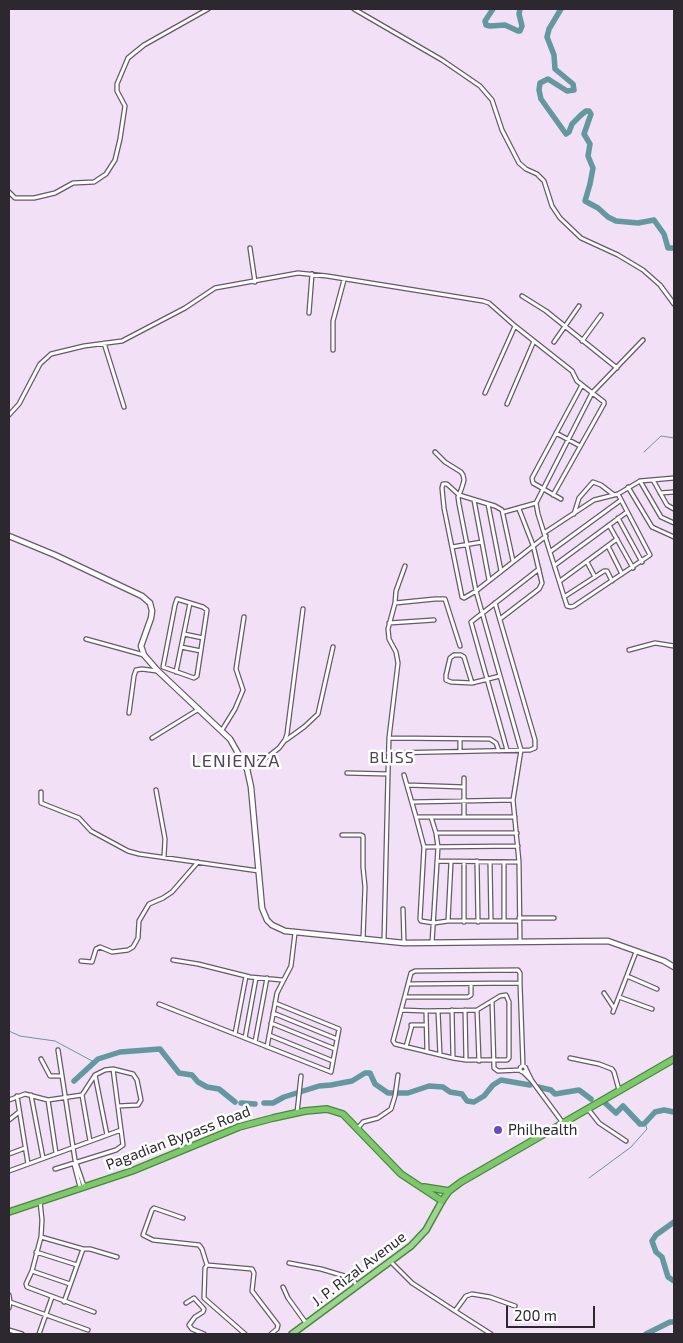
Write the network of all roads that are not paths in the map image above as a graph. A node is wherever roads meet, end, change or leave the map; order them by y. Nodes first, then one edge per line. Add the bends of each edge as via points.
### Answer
1 (208, 9) edge
2 (354, 9) edge
3 (9, 192) edge
4 (250, 248) dead end
5 (312, 274) junction
6 (344, 280) junction
7 (255, 282) junction
8 (522, 296) dead end
9 (674, 304) edge
10 (579, 306) dead end
11 (309, 313) dead end
12 (602, 315) dead end
13 (515, 326) junction
14 (566, 326) junction
15 (643, 340) dead end
16 (534, 341) junction
17 (582, 341) junction
18 (554, 342) dead end
19 (104, 344) junction
20 (333, 350) dead end
21 (617, 368) junction
22 (582, 384) junction
23 (486, 393) dead end
24 (592, 393) junction
25 (507, 404) dead end
26 (124, 407) dead end
27 (9, 415) edge
28 (556, 433) junction
29 (568, 440) junction
30 (580, 446) junction
31 (435, 452) dead end
32 (674, 478) edge
33 (653, 480) junction
34 (640, 481) junction
35 (628, 488) junction
36 (543, 490) junction
37 (674, 492) edge
38 (660, 493) junction
39 (616, 494) junction
40 (459, 495) junction
41 (554, 495) junction
42 (561, 499) dead end
43 (474, 500) junction
44 (621, 500) junction
45 (536, 503) junction
46 (488, 504) junction
47 (519, 509) junction
48 (674, 509) edge
49 (504, 512) junction
50 (627, 512) junction
51 (574, 514) junction
52 (618, 518) junction
53 (674, 523) edge
54 (609, 524) junction
55 (545, 534) junction
56 (9, 536) edge
57 (674, 537) edge
58 (617, 539) junction
59 (482, 542) junction
60 (466, 544) junction
61 (533, 546) junction
62 (608, 546) junction
63 (452, 547) junction
64 (551, 551) junction
65 (513, 561) junction
66 (587, 562) junction
67 (642, 562) junction
68 (555, 565) junction
69 (405, 566) dead end
70 (633, 568) junction
71 (539, 569) junction
72 (501, 571) junction
73 (622, 574) junction
74 (595, 577) junction
75 (489, 580) junction
76 (612, 581) junction
77 (560, 582) junction
78 (476, 591) junction
79 (564, 598) junction
80 (190, 603) junction
81 (395, 603) junction
82 (495, 604) junction
83 (303, 609) dead end
84 (482, 612) junction
85 (244, 617) dead end
86 (500, 619) junction
87 (434, 620) dead end
88 (389, 623) junction
89 (184, 634) junction
90 (203, 638) junction
91 (86, 639) dead end
92 (460, 646) dead end
93 (674, 646) edge
94 (181, 647) junction
95 (333, 647) dead end
96 (629, 650) dead end
97 (201, 651) junction
98 (144, 655) junction
99 (162, 671) junction
100 (176, 672) junction
101 (500, 676) junction
102 (486, 680) junction
103 (472, 683) junction
104 (199, 709) junction
105 (129, 713) dead end
106 (222, 730) junction
107 (152, 738) dead end
108 (389, 738) junction
109 (285, 740) junction
110 (460, 740) junction
111 (507, 750) junction
112 (521, 750) junction
113 (460, 751) junction
114 (499, 751) junction
115 (388, 754) junction
116 (247, 770) junction
117 (347, 773) dead end
118 (388, 774) junction
119 (404, 775) dead end
120 (464, 778) dead end
121 (407, 785) junction
122 (464, 787) junction
123 (156, 790) dead end
124 (41, 792) dead end
125 (513, 800) junction
126 (465, 801) junction
127 (412, 802) junction
128 (416, 817) junction
129 (431, 817) junction
130 (464, 817) junction
131 (515, 817) junction
132 (436, 833) junction
133 (517, 833) junction
134 (342, 835) dead end
135 (518, 846) junction
136 (424, 847) junction
137 (438, 847) junction
138 (164, 857) junction
139 (198, 861) junction
140 (437, 861) junction
141 (451, 862) junction
142 (464, 862) junction
143 (477, 862) junction
144 (490, 862) junction
145 (504, 862) junction
146 (519, 862) junction
147 (259, 871) junction
148 (403, 909) dead end
149 (554, 918) dead end
150 (519, 920) junction
151 (448, 921) junction
152 (491, 921) junction
153 (504, 921) junction
154 (464, 922) junction
155 (478, 922) junction
156 (434, 923) junction
157 (295, 933) junction
158 (363, 939) junction
159 (384, 941) junction
160 (520, 942) junction
161 (404, 943) junction
162 (432, 943) junction
163 (636, 952) junction
164 (173, 960) dead end
165 (80, 961) dead end
166 (674, 967) edge
167 (246, 976) junction
168 (627, 976) junction
169 (256, 978) junction
170 (267, 978) junction
171 (283, 980) junction
172 (520, 983) junction
173 (408, 984) junction
174 (471, 984) junction
175 (657, 988) dead end
176 (604, 993) dead end
177 (405, 997) junction
178 (619, 997) junction
179 (492, 1001) junction
180 (275, 1003) junction
181 (159, 1004) dead end
182 (652, 1009) dead end
183 (401, 1010) junction
184 (452, 1010) junction
185 (465, 1010) junction
186 (477, 1010) junction
187 (426, 1011) junction
188 (438, 1011) junction
189 (273, 1013) junction
190 (271, 1023) junction
191 (426, 1025) junction
192 (235, 1034) junction
193 (269, 1035) junction
194 (245, 1038) junction
195 (337, 1039) junction
196 (255, 1042) junction
197 (267, 1047) junction
198 (406, 1047) junction
199 (335, 1049) junction
200 (58, 1050) dead end
201 (427, 1052) junction
202 (440, 1055) junction
203 (453, 1058) junction
204 (570, 1058) dead end
205 (674, 1058) edge
206 (41, 1059) dead end
207 (466, 1060) junction
208 (494, 1060) junction
209 (333, 1061) junction
210 (479, 1061) junction
211 (113, 1069) junction
212 (523, 1069) junction
213 (95, 1075) junction
214 (398, 1075) dead end
215 (61, 1076) junction
216 (301, 1076) dead end
217 (619, 1090) junction
218 (32, 1095) junction
219 (82, 1095) junction
220 (17, 1096) junction
221 (65, 1098) junction
222 (9, 1100) edge
223 (48, 1100) junction
224 (118, 1106) junction
225 (588, 1109) junction
226 (19, 1112) junction
227 (297, 1113) junction
228 (9, 1120) edge
229 (563, 1122) junction
230 (358, 1129) junction
231 (121, 1130) junction
232 (107, 1136) junction
233 (90, 1141) junction
234 (626, 1141) dead end
235 (73, 1147) junction
236 (25, 1148) junction
237 (56, 1153) junction
238 (9, 1154) edge
239 (43, 1158) junction
240 (75, 1162) junction
241 (28, 1164) junction
242 (55, 1170) dead end
243 (9, 1171) edge
244 (82, 1186) junction
245 (420, 1186) junction
246 (449, 1191) junction
247 (40, 1200) junction
248 (442, 1201) junction
249 (9, 1212) edge
250 (183, 1218) dead end
251 (41, 1236) junction
252 (83, 1249) junction
253 (36, 1252) junction
254 (117, 1257) dead end
255 (391, 1262) junction
256 (289, 1263) dead end
257 (77, 1265) junction
258 (207, 1265) junction
259 (32, 1271) junction
260 (70, 1284) junction
261 (283, 1286) dead end
262 (358, 1286) junction
263 (9, 1295) edge
264 (52, 1297) junction
265 (10, 1302) junction
266 (64, 1302) junction
267 (186, 1303) dead end
268 (515, 1306) dead end
269 (9, 1308) edge
270 (455, 1311) junction
271 (94, 1312) dead end
272 (45, 1316) junction
273 (306, 1324) junction
274 (9, 1330) edge
275 (88, 1330) dead end
276 (22, 1334) edge
277 (39, 1334) edge
278 (204, 1334) edge
279 (246, 1334) edge
280 (271, 1334) edge
281 (292, 1334) edge
282 (491, 1334) edge

1 - 3 street via 144,45 128,58 117,84 125,106 120,139 116,160 106,174 94,182 73,183 55,193 34,198 15,198
2 - 9 street via 480,86 492,100 502,130 519,163 544,181 552,206 560,218 581,238 643,270
4 - 7 street
5 - 6 street
5 - 7 street via 298,273
5 - 11 street
6 - 13 street via 483,301
6 - 20 street via 333,321
7 - 19 street via 212,289 134,336
8 - 14 street
10 - 14 street
12 - 17 street
13 - 16 street
13 - 23 street
14 - 17 street
14 - 18 street
15 - 21 street
16 - 22 street via 572,371
16 - 25 street
17 - 21 street
19 - 26 street
19 - 27 street via 51,354 40,364 19,404
21 - 24 street
22 - 24 street
22 - 28 street
24 - 29 street
24 - 30 street via 604,403
28 - 29 street
28 - 36 street via 532,478 533,483
29 - 30 street
29 - 36 street
30 - 41 street
31 - 40 street via 462,472 464,480
32 - 33 street
33 - 34 street
33 - 38 street
34 - 35 street
34 - 53 street via 661,517
35 - 39 street
35 - 57 street via 652,527
36 - 41 street
36 - 45 street
37 - 38 street
38 - 48 street via 667,505
39 - 44 street
39 - 51 street via 594,500
39 - 51 street via 593,482 578,498
40 - 43 street
40 - 60 street
40 - 63 street via 447,484 442,486
41 - 42 street
43 - 46 street
43 - 59 street
44 - 50 street
44 - 64 street
45 - 47 street
45 - 55 street
46 - 49 street
46 - 72 street
47 - 49 street
47 - 61 street
49 - 65 street
50 - 52 street
50 - 67 street via 650,553
51 - 55 street
52 - 54 street
52 - 67 street
54 - 58 street
54 - 68 street
55 - 61 street
55 - 64 street
56 - 98 street via 147,600 152,611 142,640
58 - 62 street
58 - 70 street
59 - 60 street
59 - 75 street
60 - 63 street
60 - 78 street
61 - 65 street
61 - 71 street
62 - 66 street
62 - 73 street
63 - 78 street via 462,598
64 - 68 street
65 - 72 street
66 - 74 street
66 - 77 street
67 - 70 street
68 - 77 street
69 - 81 street
70 - 73 street
71 - 82 street
71 - 86 street via 541,586
72 - 75 street
73 - 76 street
74 - 76 street via 605,571
74 - 79 street
75 - 78 street
76 - 79 street via 571,608
77 - 79 street
78 - 84 street
80 - 89 street
80 - 90 street via 207,610
80 - 99 street via 179,599 175,602
81 - 88 street
81 - 92 street via 444,599
82 - 84 street
82 - 86 street
83 - 109 street
84 - 101 street
84 - 102 street via 471,625
85 - 106 street via 236,669 243,690
86 - 112 street via 536,744 533,750
87 - 88 street
88 - 108 street via 388,635 398,657
89 - 90 street
89 - 94 street
90 - 97 street
91 - 98 street
93 - 96 street via 652,644
94 - 97 street
94 - 100 street
95 - 109 street via 318,714
97 - 100 street via 196,677
98 - 99 street
99 - 100 street
99 - 104 street
99 - 105 street via 142,669 135,672
101 - 102 street
101 - 112 street
102 - 103 street
102 - 111 street
103 - 103 street via 464,657 452,656 446,680
104 - 106 street
104 - 107 street
106 - 116 street via 236,746
108 - 110 street
108 - 115 street
109 - 116 street
110 - 113 street
110 - 114 street via 490,739
111 - 112 street
111 - 114 street
112 - 125 street
113 - 114 street
113 - 115 street
115 - 118 street
116 - 147 street
117 - 118 street
118 - 159 street
119 - 121 street
120 - 122 street
121 - 122 street
121 - 127 street
122 - 126 street
123 - 138 street via 165,839
124 - 138 street via 41,803 79,818 90,831 119,847
125 - 126 street
125 - 131 street
126 - 127 street
126 - 130 street
127 - 128 street
128 - 129 street
128 - 136 street
129 - 130 street
129 - 132 street
130 - 131 street
131 - 133 street
132 - 133 street
132 - 137 street
133 - 135 street
134 - 158 street via 363,836
135 - 137 street
135 - 146 street
136 - 137 street
136 - 156 street via 420,919
137 - 140 street
138 - 139 street
139 - 147 street
139 - 165 street via 172,892 149,904 139,921 138,938 133,947 112,952 100,948 92,962
140 - 141 street
140 - 156 street
141 - 142 street
141 - 151 street
142 - 143 street
142 - 154 street
143 - 144 street
143 - 155 street
144 - 145 street
144 - 152 street
145 - 146 street
145 - 153 street
146 - 150 street
147 - 157 street via 262,908 267,920 278,929
148 - 161 street
149 - 150 street
150 - 153 street
150 - 160 street
151 - 154 street
151 - 156 street
152 - 153 street
152 - 155 street
154 - 155 street
156 - 162 street
157 - 158 street
157 - 171 street via 291,966
158 - 159 street
159 - 161 street
160 - 162 street
160 - 163 street via 600,940
161 - 162 street
163 - 166 street
163 - 168 street
164 - 167 street
167 - 169 street
167 - 192 street
168 - 175 street
168 - 178 street
169 - 170 street
169 - 194 street
170 - 171 street
170 - 196 street
171 - 180 street
172 - 173 street via 520,973 516,970 415,971 410,974
172 - 174 street
172 - 212 street
173 - 174 street
173 - 177 street
174 - 177 street via 468,997
176 - 178 street via 614,1010
177 - 183 street
178 - 182 street
179 - 186 street
179 - 208 street
179 - 208 street via 503,995 508,998 510,1058
180 - 189 street
180 - 195 street via 339,1029
181 - 192 street
183 - 187 street
183 - 198 street via 393,1042
184 - 185 street
184 - 188 street
184 - 203 street
185 - 186 street
185 - 207 street
186 - 210 street
187 - 188 street
187 - 191 street
188 - 202 street
189 - 190 street
189 - 195 street
190 - 193 street
190 - 199 street
191 - 198 street via 411,1025
191 - 201 street
192 - 194 street
193 - 197 street
193 - 209 street
194 - 196 street
195 - 199 street
196 - 197 street
197 - 209 street via 331,1072
198 - 201 street
199 - 209 street
200 - 215 street
201 - 202 street
202 - 203 street
203 - 207 street
204 - 217 street via 612,1069
205 - 217 highway
206 - 215 street via 50,1076
207 - 210 street
208 - 210 street
208 - 212 street via 496,1071
211 - 213 street
211 - 224 street
211 - 224 street via 133,1074 141,1100 136,1105
212 - 229 street
213 - 219 street
213 - 232 street
214 - 230 street via 391,1109 378,1118 363,1122
215 - 221 street
216 - 227 street
217 - 225 highway
218 - 220 street
218 - 223 street
218 - 239 street
219 - 221 street
219 - 233 street
220 - 222 street
220 - 226 street
221 - 223 street
221 - 235 street
223 - 237 street
224 - 231 street
225 - 229 highway
225 - 234 street via 599,1123
226 - 228 street
226 - 236 street
227 - 230 highway, Pagadian Bypass Road via 335,1111 343,1114
227 - 244 highway, Pagadian Bypass Road via 239,1127 152,1163
229 - 246 highway
230 - 245 highway, Pagadian Bypass Road via 401,1174
231 - 232 street
231 - 240 street via 124,1142 121,1147
232 - 233 street
233 - 235 street
235 - 237 street
235 - 240 street
236 - 238 street
236 - 241 street
237 - 239 street
239 - 241 street
240 - 242 street
240 - 244 street
241 - 243 street
244 - 247 highway, Pagadian Bypass Road
245 - 246 highway, Pagadian Bypass Road
245 - 248 highway, Pagadian Bypass Road
246 - 248 highway, J. P. Rizal Avenue
247 - 249 highway, Pagadian Bypass Road
247 - 251 street
248 - 255 main road, J. P. Rizal Avenue via 420,1238
250 - 258 street via 154,1208 143,1235 153,1240 199,1245
251 - 252 street
251 - 253 street
252 - 254 street
252 - 257 street
253 - 257 street
253 - 259 street
255 - 262 main road, J. P. Rizal Avenue
255 - 270 street via 412,1283
256 - 262 street via 348,1277
257 - 260 street
258 - 279 street via 204,1298
258 - 280 street via 252,1269 252,1291 278,1325
259 - 260 street
259 - 264 street via 27,1287
260 - 266 street
261 - 273 street
262 - 273 main road, J. P. Rizal Avenue
263 - 265 street
264 - 266 street
264 - 272 street
265 - 269 street
265 - 272 street
266 - 271 street
267 - 278 street via 194,1298 204,1309 189,1325 192,1330
268 - 270 street via 470,1294
270 - 282 street
272 - 275 street
272 - 277 street
273 - 281 main road, J. P. Rizal Avenue
274 - 276 street

